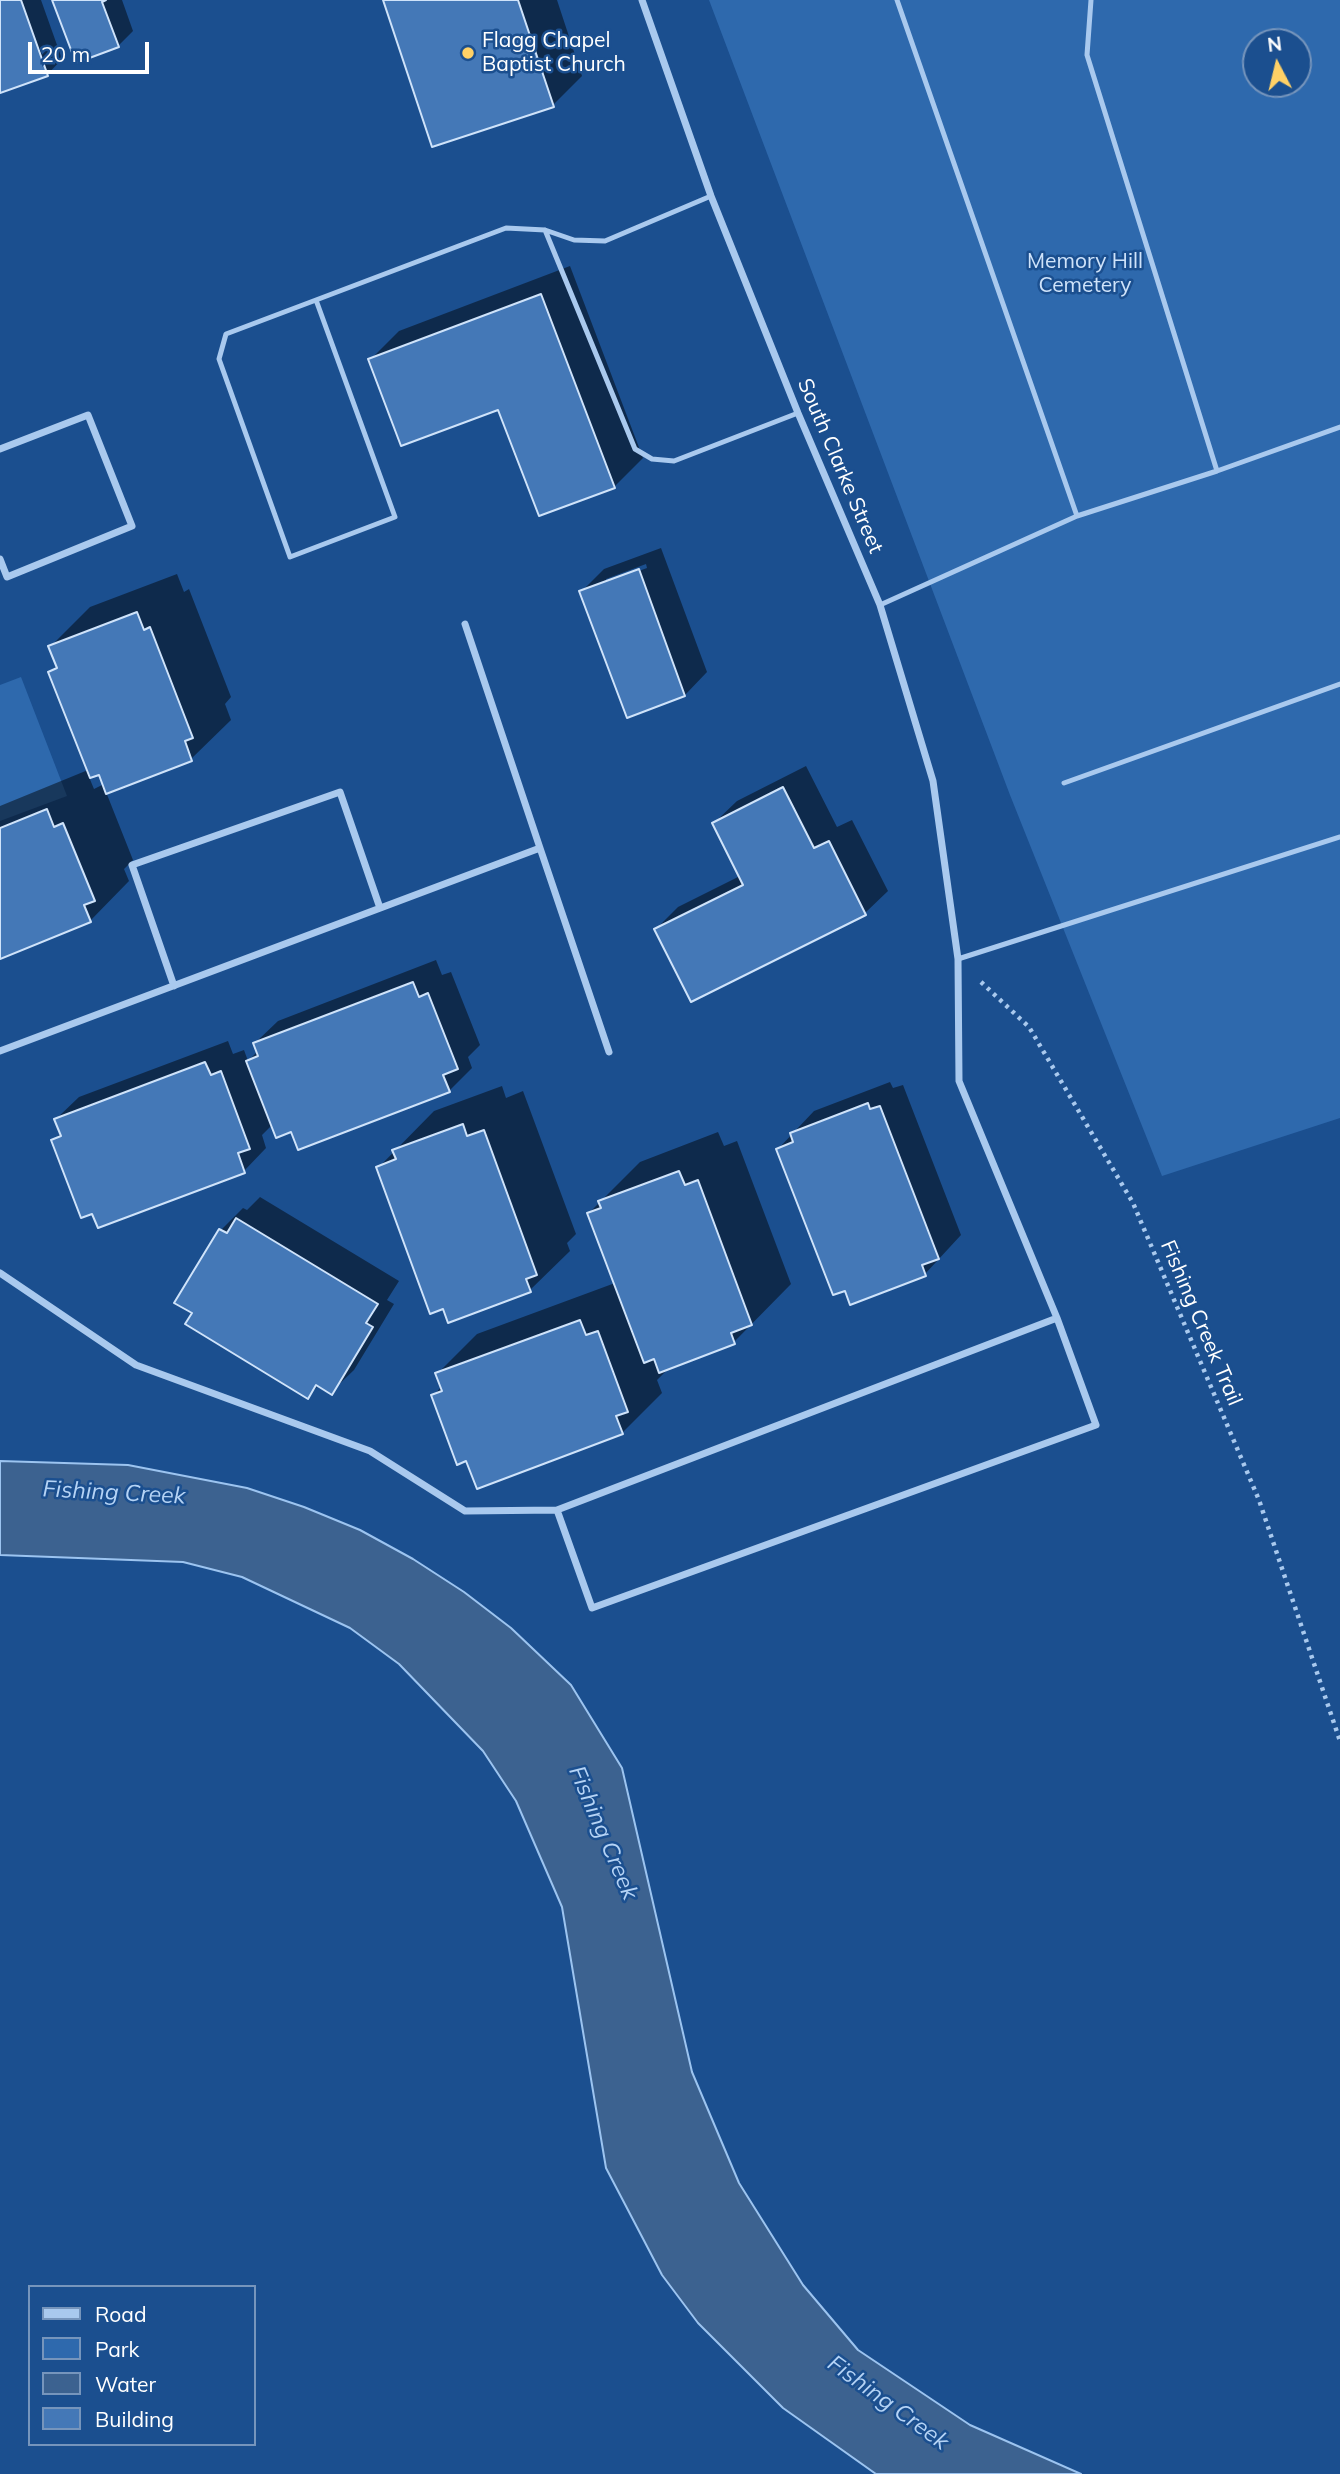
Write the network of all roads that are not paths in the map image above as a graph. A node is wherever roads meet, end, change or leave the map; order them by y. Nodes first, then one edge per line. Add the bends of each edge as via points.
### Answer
1 (642, 0) edge
2 (897, 0) edge
3 (1091, 0) edge
4 (711, 196) junction
5 (545, 230) junction
6 (316, 300) junction
7 (798, 413) junction
8 (1340, 426) edge
9 (0, 449) edge
10 (1217, 471) junction
11 (1077, 516) junction
12 (0, 559) edge
13 (880, 606) junction
14 (465, 624) dead end
15 (1340, 684) edge
16 (1064, 783) dead end
17 (1340, 837) edge
18 (540, 848) junction
19 (380, 908) junction
20 (958, 960) junction
21 (174, 986) junction
22 (0, 1051) edge
23 (609, 1052) dead end
24 (0, 1273) edge
25 (1057, 1318) junction
26 (556, 1510) junction

1 - 4 street, South Clarke Street
2 - 11 lane
3 - 10 lane via 1087,55
4 - 5 lane via 605,241 574,240
4 - 7 street, South Clarke Street
5 - 6 lane via 506,228
5 - 7 lane via 635,449 652,459 674,461
6 - 6 lane via 226,334 219,359 289,556 395,517
7 - 13 street, South Clarke Street
8 - 10 lane
9 - 12 street via 88,415 132,526 8,577
10 - 11 lane
11 - 13 lane
13 - 20 street, South Clarke Street via 933,781
14 - 18 street
15 - 16 lane
17 - 20 lane
18 - 19 street
18 - 23 street
19 - 21 street
19 - 21 street via 340,792 132,865
20 - 25 street, South Clarke Street via 959,1082
21 - 22 street
24 - 26 street via 136,1365 370,1451 465,1511
25 - 26 street
25 - 26 street, South Clarke Street via 1096,1425 592,1608

